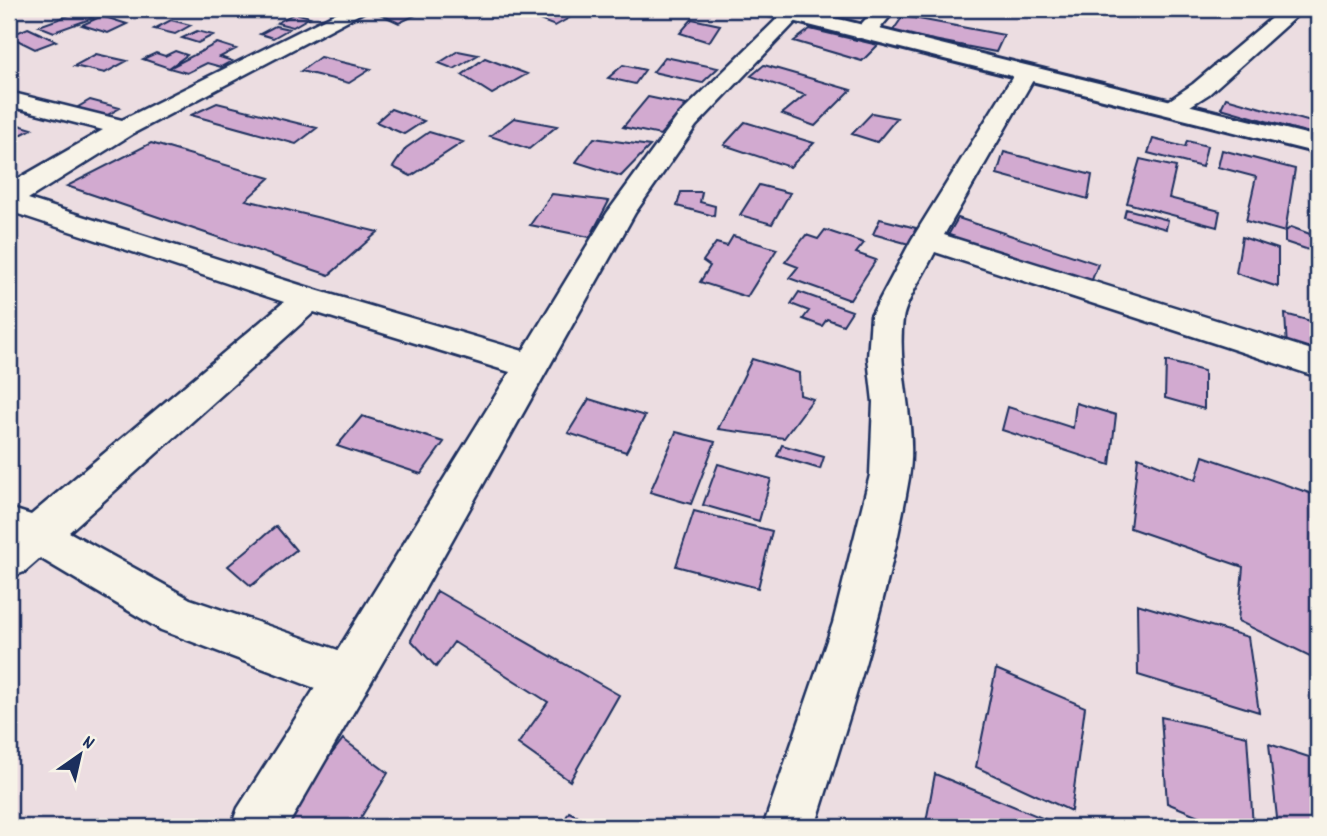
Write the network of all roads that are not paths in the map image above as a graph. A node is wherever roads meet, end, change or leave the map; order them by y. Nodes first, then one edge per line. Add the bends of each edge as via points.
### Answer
1 (359, 9) edge
2 (886, 9) edge
3 (1294, 9) edge
4 (783, 12) edge
5 (864, 33) junction
6 (1026, 73) junction
7 (9, 99) edge
8 (1170, 108) junction
9 (125, 128) junction
10 (1318, 145) edge
11 (9, 201) edge
12 (927, 239) junction
13 (308, 299) junction
14 (1318, 365) edge
15 (531, 366) junction
16 (18, 540) edge
17 (348, 677) junction
18 (257, 827) edge
19 (789, 827) edge

1 - 9 street
2 - 5 street
3 - 8 street via 1201,89
4 - 5 street
4 - 15 street via 687,121 621,213
5 - 6 street
6 - 8 street
6 - 12 street
7 - 9 street
8 - 10 street
9 - 11 street via 26,186
11 - 13 street
12 - 14 street
12 - 19 street via 887,316 890,475 855,623
13 - 15 street
13 - 16 street
15 - 17 street
16 - 17 street via 177,615
17 - 18 street

